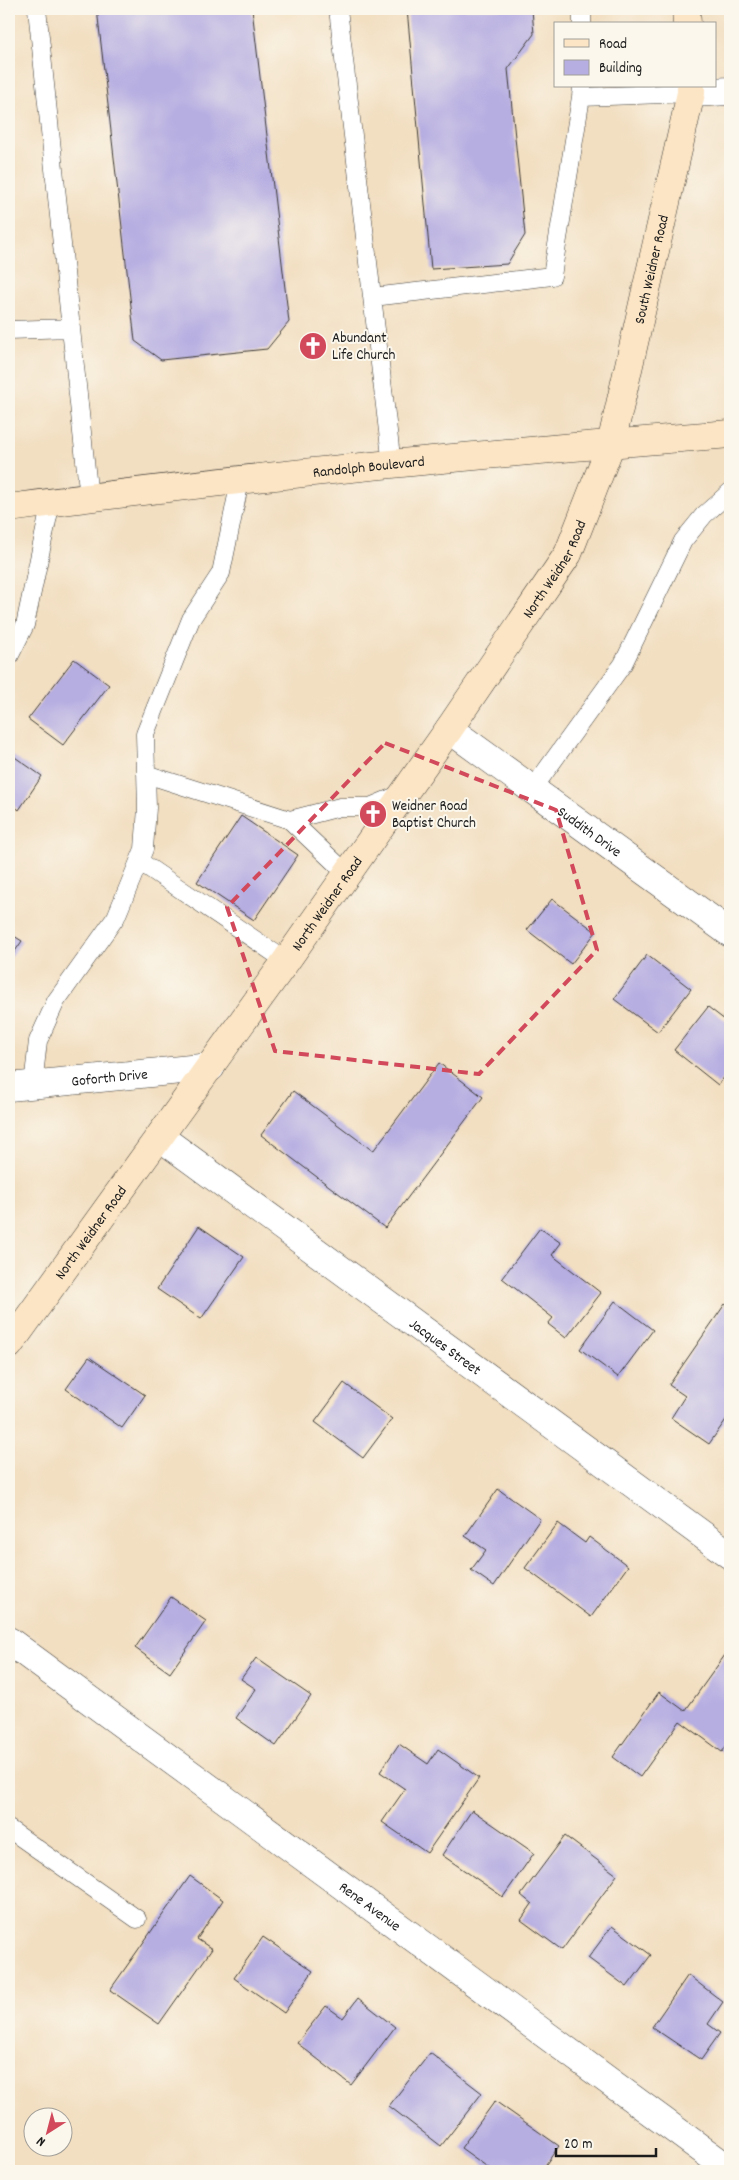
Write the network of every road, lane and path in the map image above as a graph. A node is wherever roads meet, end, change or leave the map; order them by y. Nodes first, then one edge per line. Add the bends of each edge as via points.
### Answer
1 (37, 9) edge
2 (338, 9) edge
3 (582, 9) edge
4 (686, 9) edge
5 (582, 22) edge
6 (687, 22) edge
7 (691, 90) edge
8 (730, 91) edge
9 (582, 92) edge
10 (373, 297) junction
11 (71, 328) junction
12 (9, 330) edge
13 (730, 434) edge
14 (611, 444) junction
15 (392, 464) junction
16 (240, 481) junction
17 (730, 492) edge
18 (89, 498) junction
19 (51, 502) junction
20 (9, 508) edge
21 (9, 657) edge
22 (449, 729) junction
23 (146, 774) junction
24 (532, 790) junction
25 (404, 793) junction
26 (290, 820) junction
27 (139, 861) junction
28 (347, 874) junction
29 (730, 933) edge
30 (286, 961) junction
31 (211, 1067) junction
32 (21, 1086) edge
33 (160, 1137) junction
34 (9, 1345) edge
35 (730, 1555) edge
36 (9, 1642) edge
37 (9, 1829) edge
38 (137, 1919) dead end
39 (730, 2170) edge

1 - 11 lane
2 - 10 lane
3 - 5 lane
4 - 6 main road
7 - 8 street
7 - 9 lane
7 - 14 main road, South Weidner Road
9 - 10 lane via 552,276
10 - 15 lane
11 - 12 lane
11 - 18 lane
13 - 14 main road, Randolph Boulevard
14 - 15 main road, Randolph Boulevard
14 - 22 main road, North Weidner Road via 568,554
15 - 16 main road, Randolph Boulevard
16 - 18 main road, Randolph Boulevard
16 - 23 lane via 221,574 191,619 145,734
17 - 24 lane via 704,515 683,541 623,664
18 - 19 main road, Randolph Boulevard
19 - 20 main road, Randolph Boulevard
19 - 21 lane via 25,625
22 - 24 street, Suddith Drive
22 - 25 main road, North Weidner Road
23 - 26 lane
23 - 27 lane via 144,849
24 - 29 street, Suddith Drive
25 - 26 lane via 370,807 340,807
25 - 28 main road, North Weidner Road
26 - 28 lane
27 - 30 lane
27 - 32 lane via 116,917 56,1001
28 - 30 main road, North Weidner Road
30 - 31 main road, North Weidner Road
31 - 32 street, Goforth Drive
31 - 33 main road, North Weidner Road
33 - 34 main road, North Weidner Road
33 - 35 street, Jacques Street
36 - 39 street, Rene Avenue
37 - 38 lane

